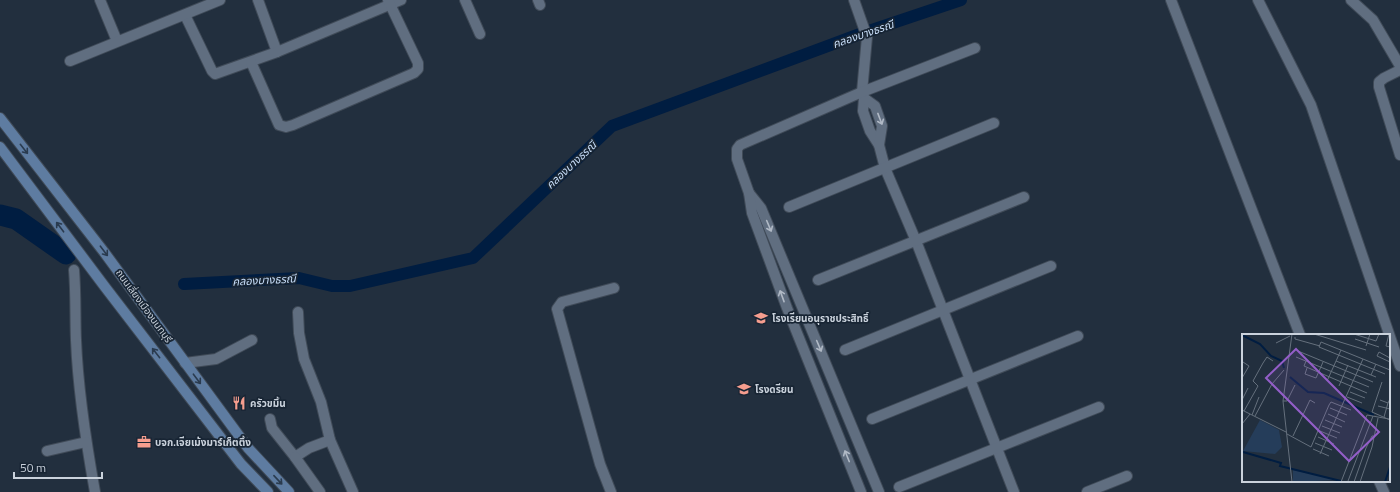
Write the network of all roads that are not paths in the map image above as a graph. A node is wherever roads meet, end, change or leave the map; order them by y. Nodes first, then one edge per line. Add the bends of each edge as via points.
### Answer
1 (100, 0) edge
2 (220, 0) edge
3 (258, 0) edge
4 (401, 0) edge
5 (466, 0) edge
6 (854, 0) edge
7 (1171, 0) edge
8 (1258, 0) edge
9 (1351, 0) edge
10 (389, 2) edge
11 (185, 15) junction
12 (480, 34) dead end
13 (117, 41) junction
14 (975, 48) dead end
15 (277, 52) junction
16 (70, 61) dead end
17 (251, 62) junction
18 (1400, 66) edge
19 (1400, 70) edge
20 (863, 95) junction
21 (0, 118) edge
22 (994, 123) dead end
23 (0, 147) edge
24 (1400, 156) edge
25 (885, 168) junction
26 (749, 193) junction
27 (1024, 197) dead end
28 (788, 206) dead end
29 (916, 241) junction
30 (1051, 266) dead end
31 (74, 270) dead end
32 (818, 280) dead end
33 (614, 288) dead end
34 (942, 310) junction
35 (298, 312) dead end
36 (810, 323) junction
37 (795, 328) junction
38 (1300, 334) edge
39 (1389, 334) edge
40 (1078, 336) dead end
41 (1390, 337) edge
42 (252, 340) dead end
43 (846, 350) dead end
44 (185, 363) junction
45 (1400, 366) edge
46 (970, 380) junction
47 (1099, 406) dead end
48 (270, 419) dead end
49 (872, 419) dead end
50 (330, 440) junction
51 (86, 442) junction
52 (997, 448) junction
53 (47, 451) dead end
54 (296, 457) junction
55 (871, 471) junction
56 (1127, 476) dead end
57 (855, 477) junction
58 (1379, 482) edge
59 (900, 487) dead end
60 (96, 492) edge
61 (268, 492) edge
62 (289, 492) edge
63 (320, 492) edge
64 (353, 492) edge
65 (610, 492) edge
66 (861, 492) edge
67 (879, 492) edge
68 (1014, 492) edge
69 (1087, 492) edge
70 (1384, 492) edge

1 - 13 street
2 - 11 street
3 - 15 street
4 - 10 street
5 - 12 street
6 - 20 street via 867,37
7 - 38 street
8 - 39 street via 1311,105
9 - 18 street via 1373,20
10 - 15 street
10 - 17 street via 418,63 418,69 414,73 286,127 280,125
11 - 13 street
11 - 17 street via 215,74
13 - 16 street
14 - 20 street
15 - 17 street
19 - 24 street via 1379,82
20 - 25 street via 875,106 882,126 879,145
20 - 26 street via 740,145 737,148 737,159
21 -> 44 main road, ถนนเลี่ยงเมืองนนทบุรี via 104,252
22 - 25 street
61 -> 23 main road, ถนนเลี่ยงเมืองนนทบุรี via 241,464
25 - 28 street
25 - 29 street
26 -> 36 street via 761,208
37 -> 26 street via 752,213
27 - 29 street
29 - 32 street
29 - 34 street
30 - 34 street
31 - 51 street via 77,348
33 - 65 street via 562,302 557,309
34 - 43 street
34 - 46 street
35 - 50 street via 304,359 321,402
36 - 37 street
36 -> 55 street
57 -> 37 street
40 - 46 street
41 - 45 street
42 - 44 street via 216,359
44 -> 62 main road, ถนนเลี่ยงเมืองนนทบุรี via 248,448
46 - 49 street
46 - 52 street
47 - 52 street
48 - 54 street via 272,428
50 - 54 street via 309,448
50 - 64 street
51 - 53 street
51 - 60 street
52 - 59 street
52 - 68 street
54 - 63 street
55 - 57 street
55 - 67 street
56 - 69 street
57 - 66 street
58 - 70 street

